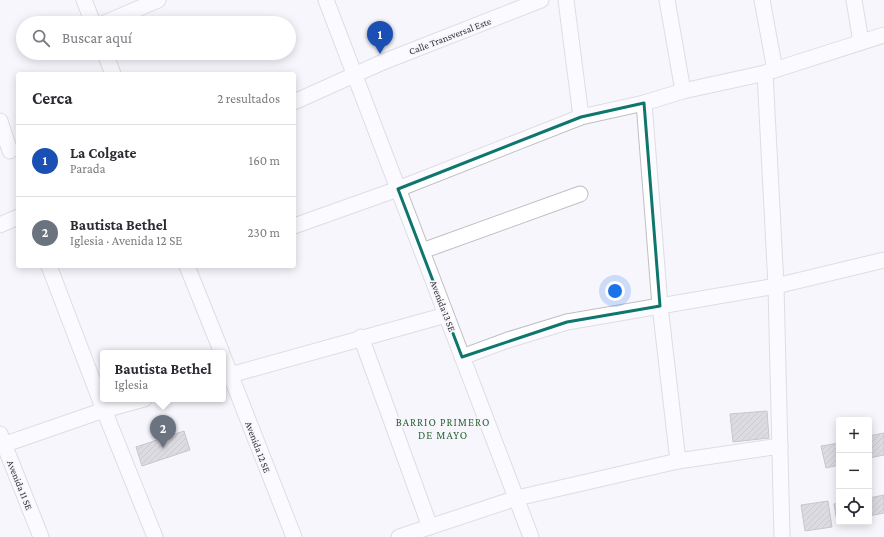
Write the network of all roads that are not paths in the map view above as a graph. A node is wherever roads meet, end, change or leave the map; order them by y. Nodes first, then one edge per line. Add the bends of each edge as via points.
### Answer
1 (84, 0) edge
2 (158, 0) edge
3 (326, 0) edge
4 (541, 0) edge
5 (566, 0) edge
6 (667, 0) edge
7 (762, 0) edge
8 (854, 0) edge
9 (90, 16) edge
10 (121, 16) edge
11 (884, 35) edge
12 (861, 42) junction
13 (107, 60) edge
14 (112, 72) edge
15 (770, 72) junction
16 (355, 76) junction
17 (683, 91) junction
18 (296, 101) edge
19 (644, 103) junction
20 (581, 117) junction
21 (0, 121) edge
22 (9, 151) edge
23 (398, 189) junction
24 (580, 194) dead end
25 (16, 218) edge
26 (0, 225) edge
27 (296, 225) edge
28 (422, 250) junction
29 (884, 260) edge
30 (50, 268) edge
31 (188, 268) edge
32 (776, 286) junction
33 (660, 306) junction
34 (446, 315) junction
35 (361, 337) junction
36 (221, 350) edge
37 (462, 357) junction
38 (227, 376) edge
39 (100, 400) edge
40 (101, 402) edge
41 (133, 402) edge
42 (104, 410) junction
43 (1, 441) edge
44 (780, 446) junction
45 (678, 461) junction
46 (517, 498) junction
47 (430, 527) junction
48 (41, 537) edge
49 (155, 537) edge
50 (294, 537) edge
51 (399, 537) edge
52 (531, 537) edge
53 (782, 537) edge

1 - 9 street
2 - 10 street
3 - 16 street, Avenida 13 SE
4 - 16 street, Calle Transversal Este
5 - 20 street
6 - 17 street
7 - 15 street
8 - 12 street
11 - 12 street
12 - 15 street
13 - 14 street
15 - 17 street
15 - 32 street
16 - 18 street, Calle Transversal Este
16 - 23 street, Avenida 13 SE
17 - 19 street
19 - 20 street
19 - 33 street
20 - 23 street
21 - 22 street
23 - 27 street
23 - 28 street, Avenida 13 SE
24 - 28 street
25 - 26 street
28 - 34 street, Avenida 13 SE
29 - 32 street
30 - 39 street
31 - 36 street
32 - 33 street
32 - 44 street
33 - 37 street via 567,322
33 - 45 street
34 - 35 street
34 - 37 street, Avenida 13 SE
35 - 38 street
35 - 47 street
37 - 46 street, Avenida 13 SE
38 - 50 street, Avenida 12 SE
40 - 42 street
41 - 42 street
42 - 43 street
42 - 49 street
43 - 48 street, Avenida 11 SE
44 - 45 street
44 - 53 street
45 - 46 street
46 - 47 street
46 - 52 street, Avenida 13 SE
47 - 51 street

